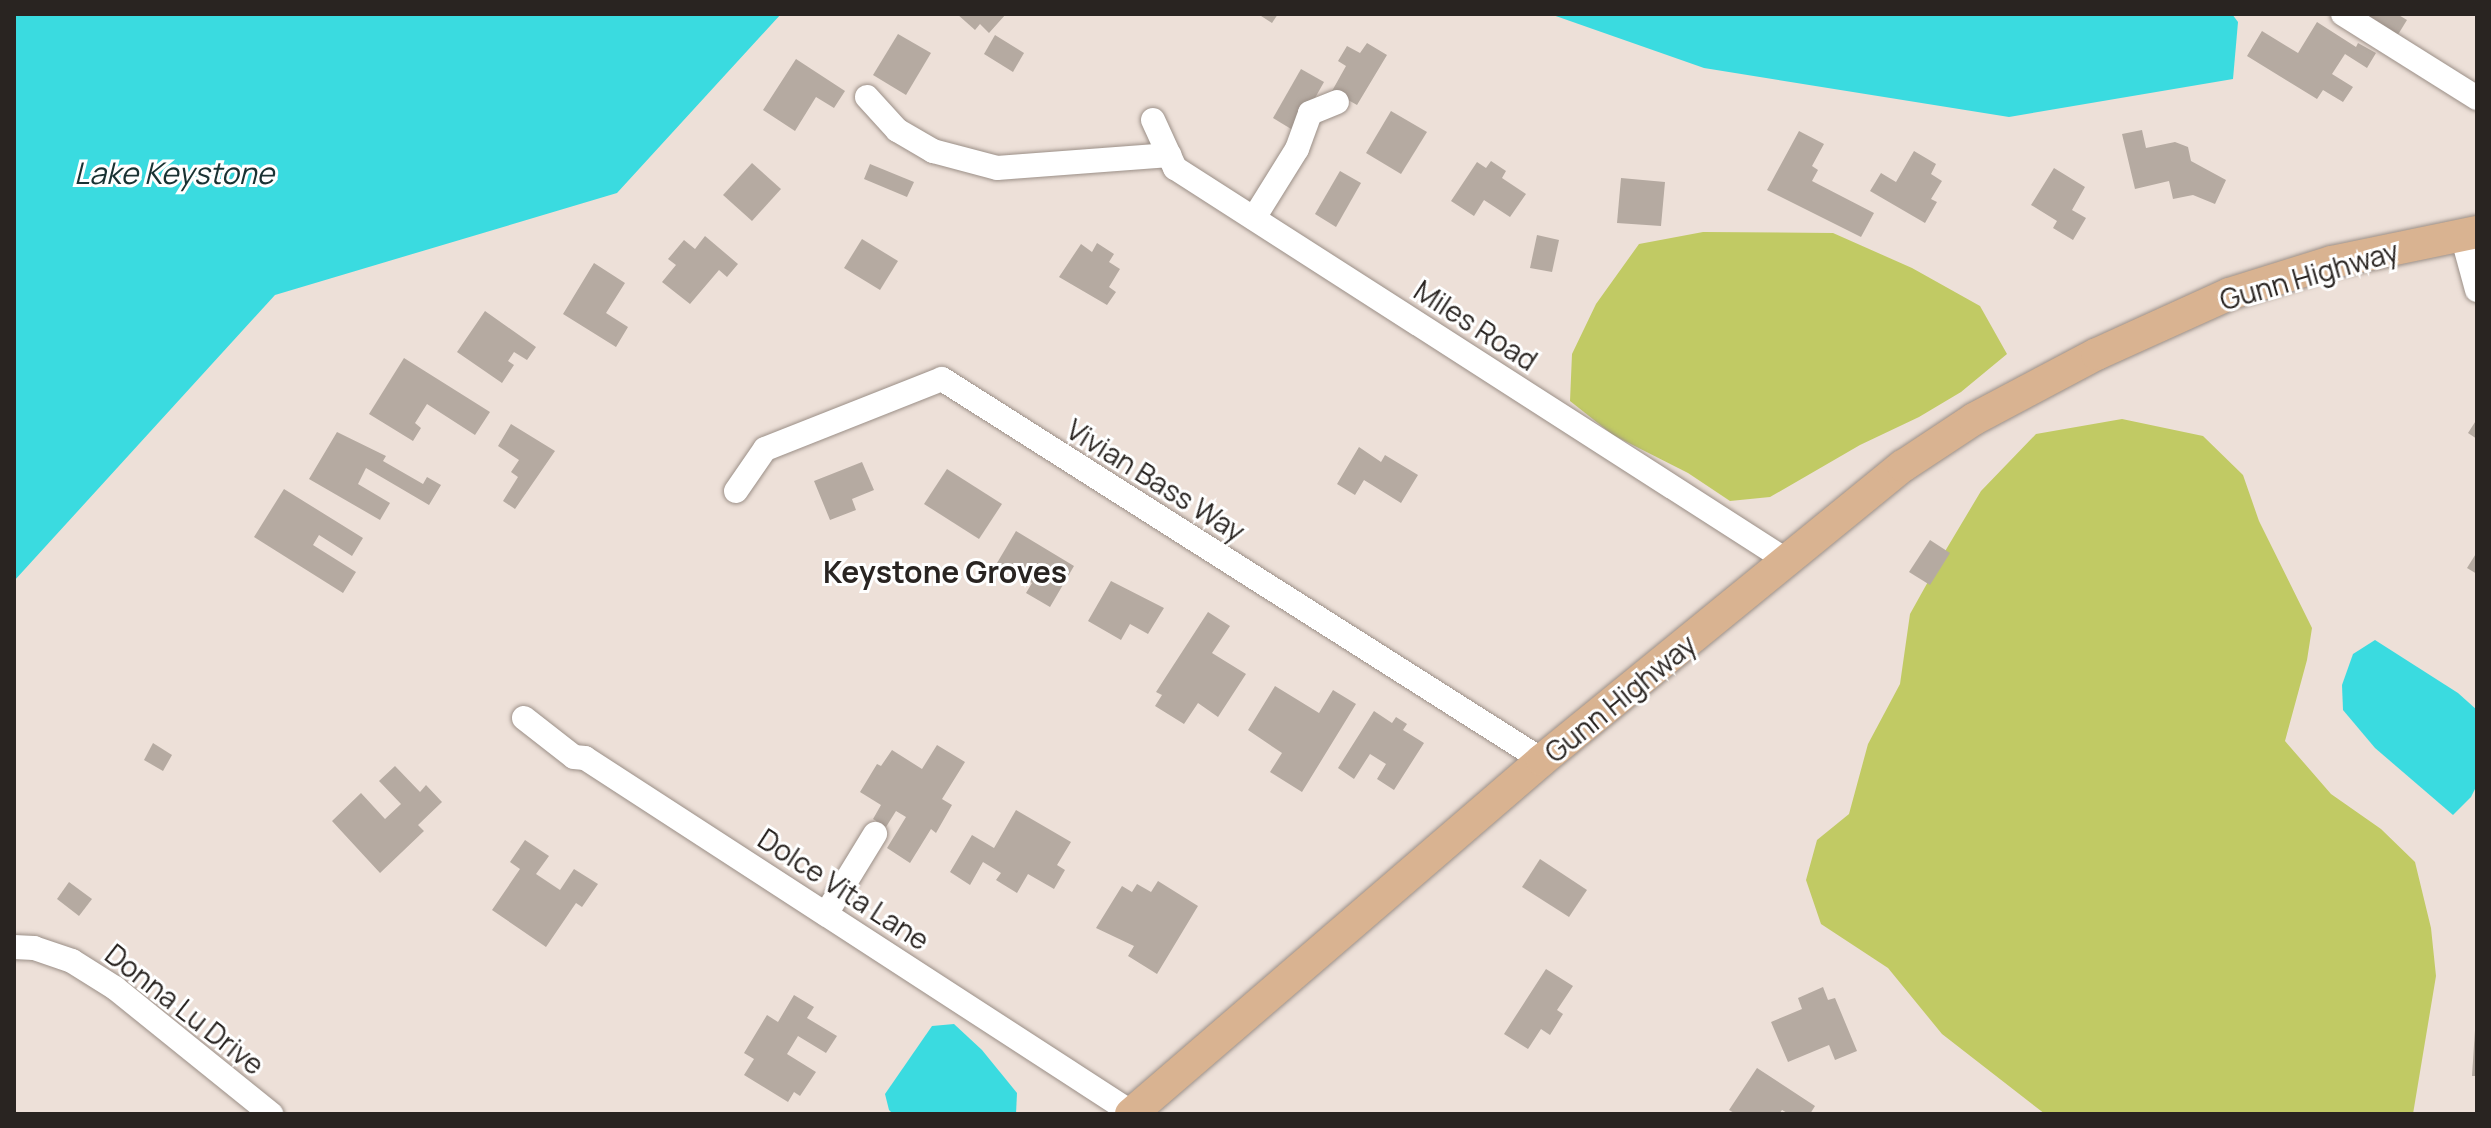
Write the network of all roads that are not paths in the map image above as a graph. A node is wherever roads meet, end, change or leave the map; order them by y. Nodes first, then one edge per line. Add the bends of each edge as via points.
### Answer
1 (2343, 14) edge
2 (867, 97) dead end
3 (2477, 98) edge
4 (1337, 102) dead end
5 (1153, 120) dead end
6 (1170, 155) junction
7 (1254, 218) junction
8 (2471, 244) edge
9 (2477, 290) edge
10 (736, 491) dead end
11 (1789, 562) junction
12 (524, 718) dead end
13 (1542, 760) junction
14 (875, 834) dead end
15 (826, 914) junction
16 (14, 947) edge
17 (1132, 1113) edge
18 (271, 1114) edge

1 - 3 street
2 - 6 street via 897,130 933,151 997,168
4 - 7 street via 1310,113 1297,149
5 - 6 street, Miles Road
6 - 7 street, Miles Road via 1175,168
7 - 11 street, Miles Road
8 - 9 street
8 - 11 main road, Gunn Highway via 2145,333 1974,419 1903,466
10 - 13 street, Vivian Bass Way via 765,449 942,379
11 - 13 main road, Gunn Highway
12 - 15 street, Dolce Vita Lane via 574,757 585,758
13 - 17 main road, Gunn Highway
14 - 15 street
15 - 17 street, Dolce Vita Lane
16 - 18 street, Donna Lu Drive via 72,961 115,988

